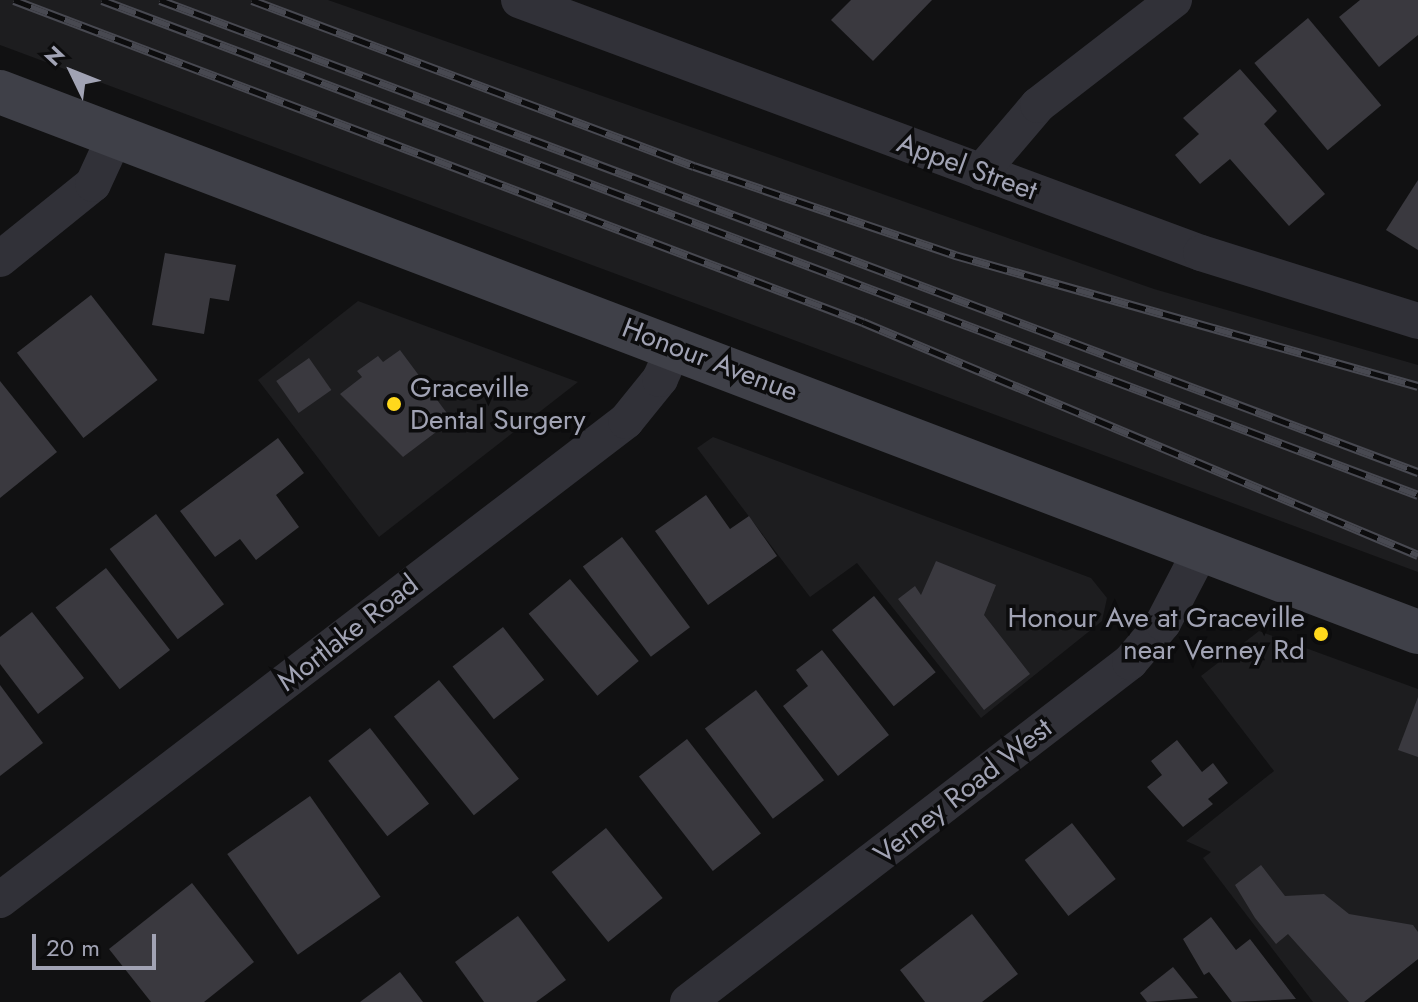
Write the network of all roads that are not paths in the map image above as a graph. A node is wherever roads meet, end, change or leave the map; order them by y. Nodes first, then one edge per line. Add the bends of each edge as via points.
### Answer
1 (519, 0) edge
2 (1174, 0) edge
3 (0, 92) edge
4 (116, 134) junction
5 (981, 172) junction
6 (0, 259) edge
7 (1418, 321) edge
8 (675, 346) junction
9 (1202, 548) junction
10 (1418, 632) edge
11 (0, 900) edge
12 (688, 1002) edge

1 - 5 street, Appel Street
2 - 5 street via 1038,105
3 - 4 main road, Honour Avenue
4 - 6 street via 93,184
4 - 8 main road, Honour Avenue
5 - 7 street, Appel Street via 1201,253
8 - 9 main road, Honour Avenue
8 - 11 street, Mortlake Road via 655,386 616,429
9 - 10 main road, Honour Avenue
9 - 12 street, Verney Road West via 1163,623 1130,662

